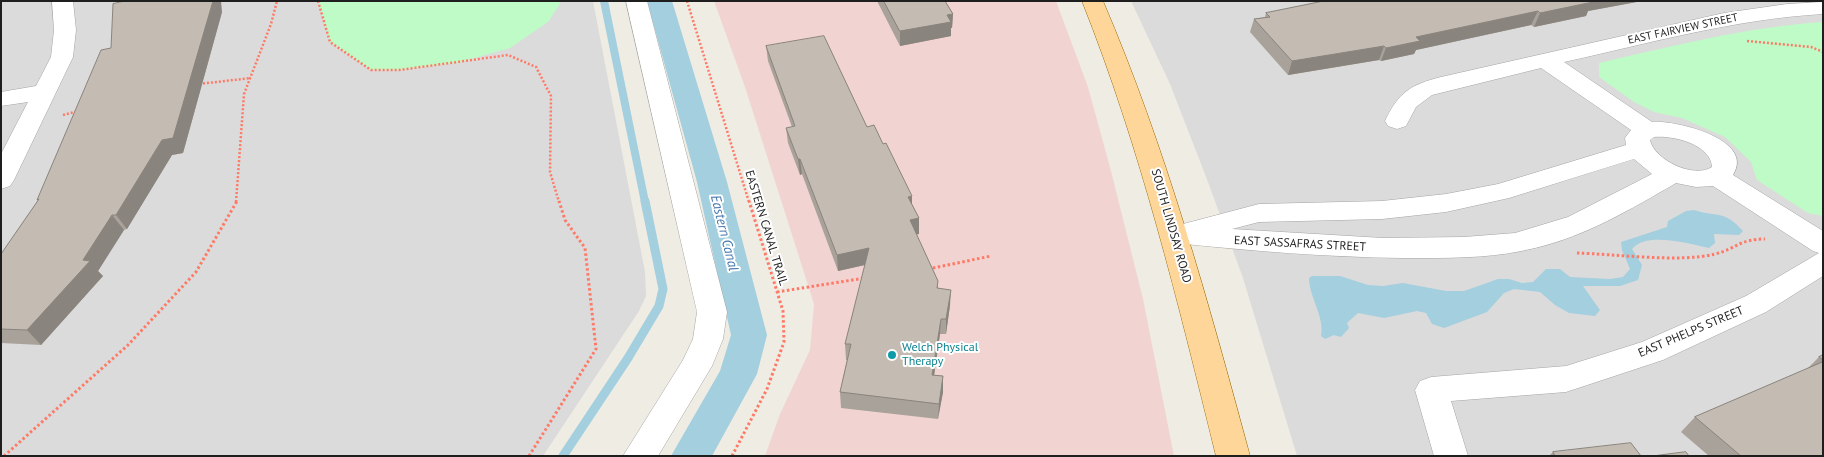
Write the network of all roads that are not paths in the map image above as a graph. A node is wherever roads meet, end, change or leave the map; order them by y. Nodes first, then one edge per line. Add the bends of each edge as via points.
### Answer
1 (62, 1) edge
2 (636, 1) edge
3 (1092, 1) edge
4 (1823, 8) edge
5 (1545, 60) junction
6 (45, 92) junction
7 (1, 99) edge
8 (1397, 121) dead end
9 (1643, 140) junction
10 (1674, 173) junction
11 (1716, 176) junction
12 (1, 180) edge
13 (1176, 233) junction
14 (1813, 238) edge
15 (1823, 262) edge
16 (640, 456) edge
17 (1233, 456) edge
18 (1451, 456) edge

1 - 6 street via 65,30 62,57
2 - 16 street via 712,312 708,339 696,366
3 - 13 main road, SOUTH LINDSAY ROAD via 1133,102
4 - 5 street, EAST FAIRVIEW STREET via 1787,10 1714,22
5 - 8 street, EAST FAIRVIEW STREET via 1423,89 1405,103
5 - 9 street
6 - 7 street
6 - 12 street
9 - 10 street via 1652,162
9 - 11 street, EAST SASSAFRAS STREET via 1670,130 1696,137 1723,158 1723,172
9 - 13 street, EAST SASSAFRAS STREET via 1500,192 1446,203 1382,210 1259,213
10 - 11 street via 1697,178
10 - 13 street, EAST SASSAFRAS STREET via 1575,225 1515,243 1459,248 1276,245
11 - 14 street
13 - 17 main road, SOUTH LINDSAY ROAD
15 - 18 street, EAST PHELPS STREET via 1756,304 1652,351 1566,379 1431,390

